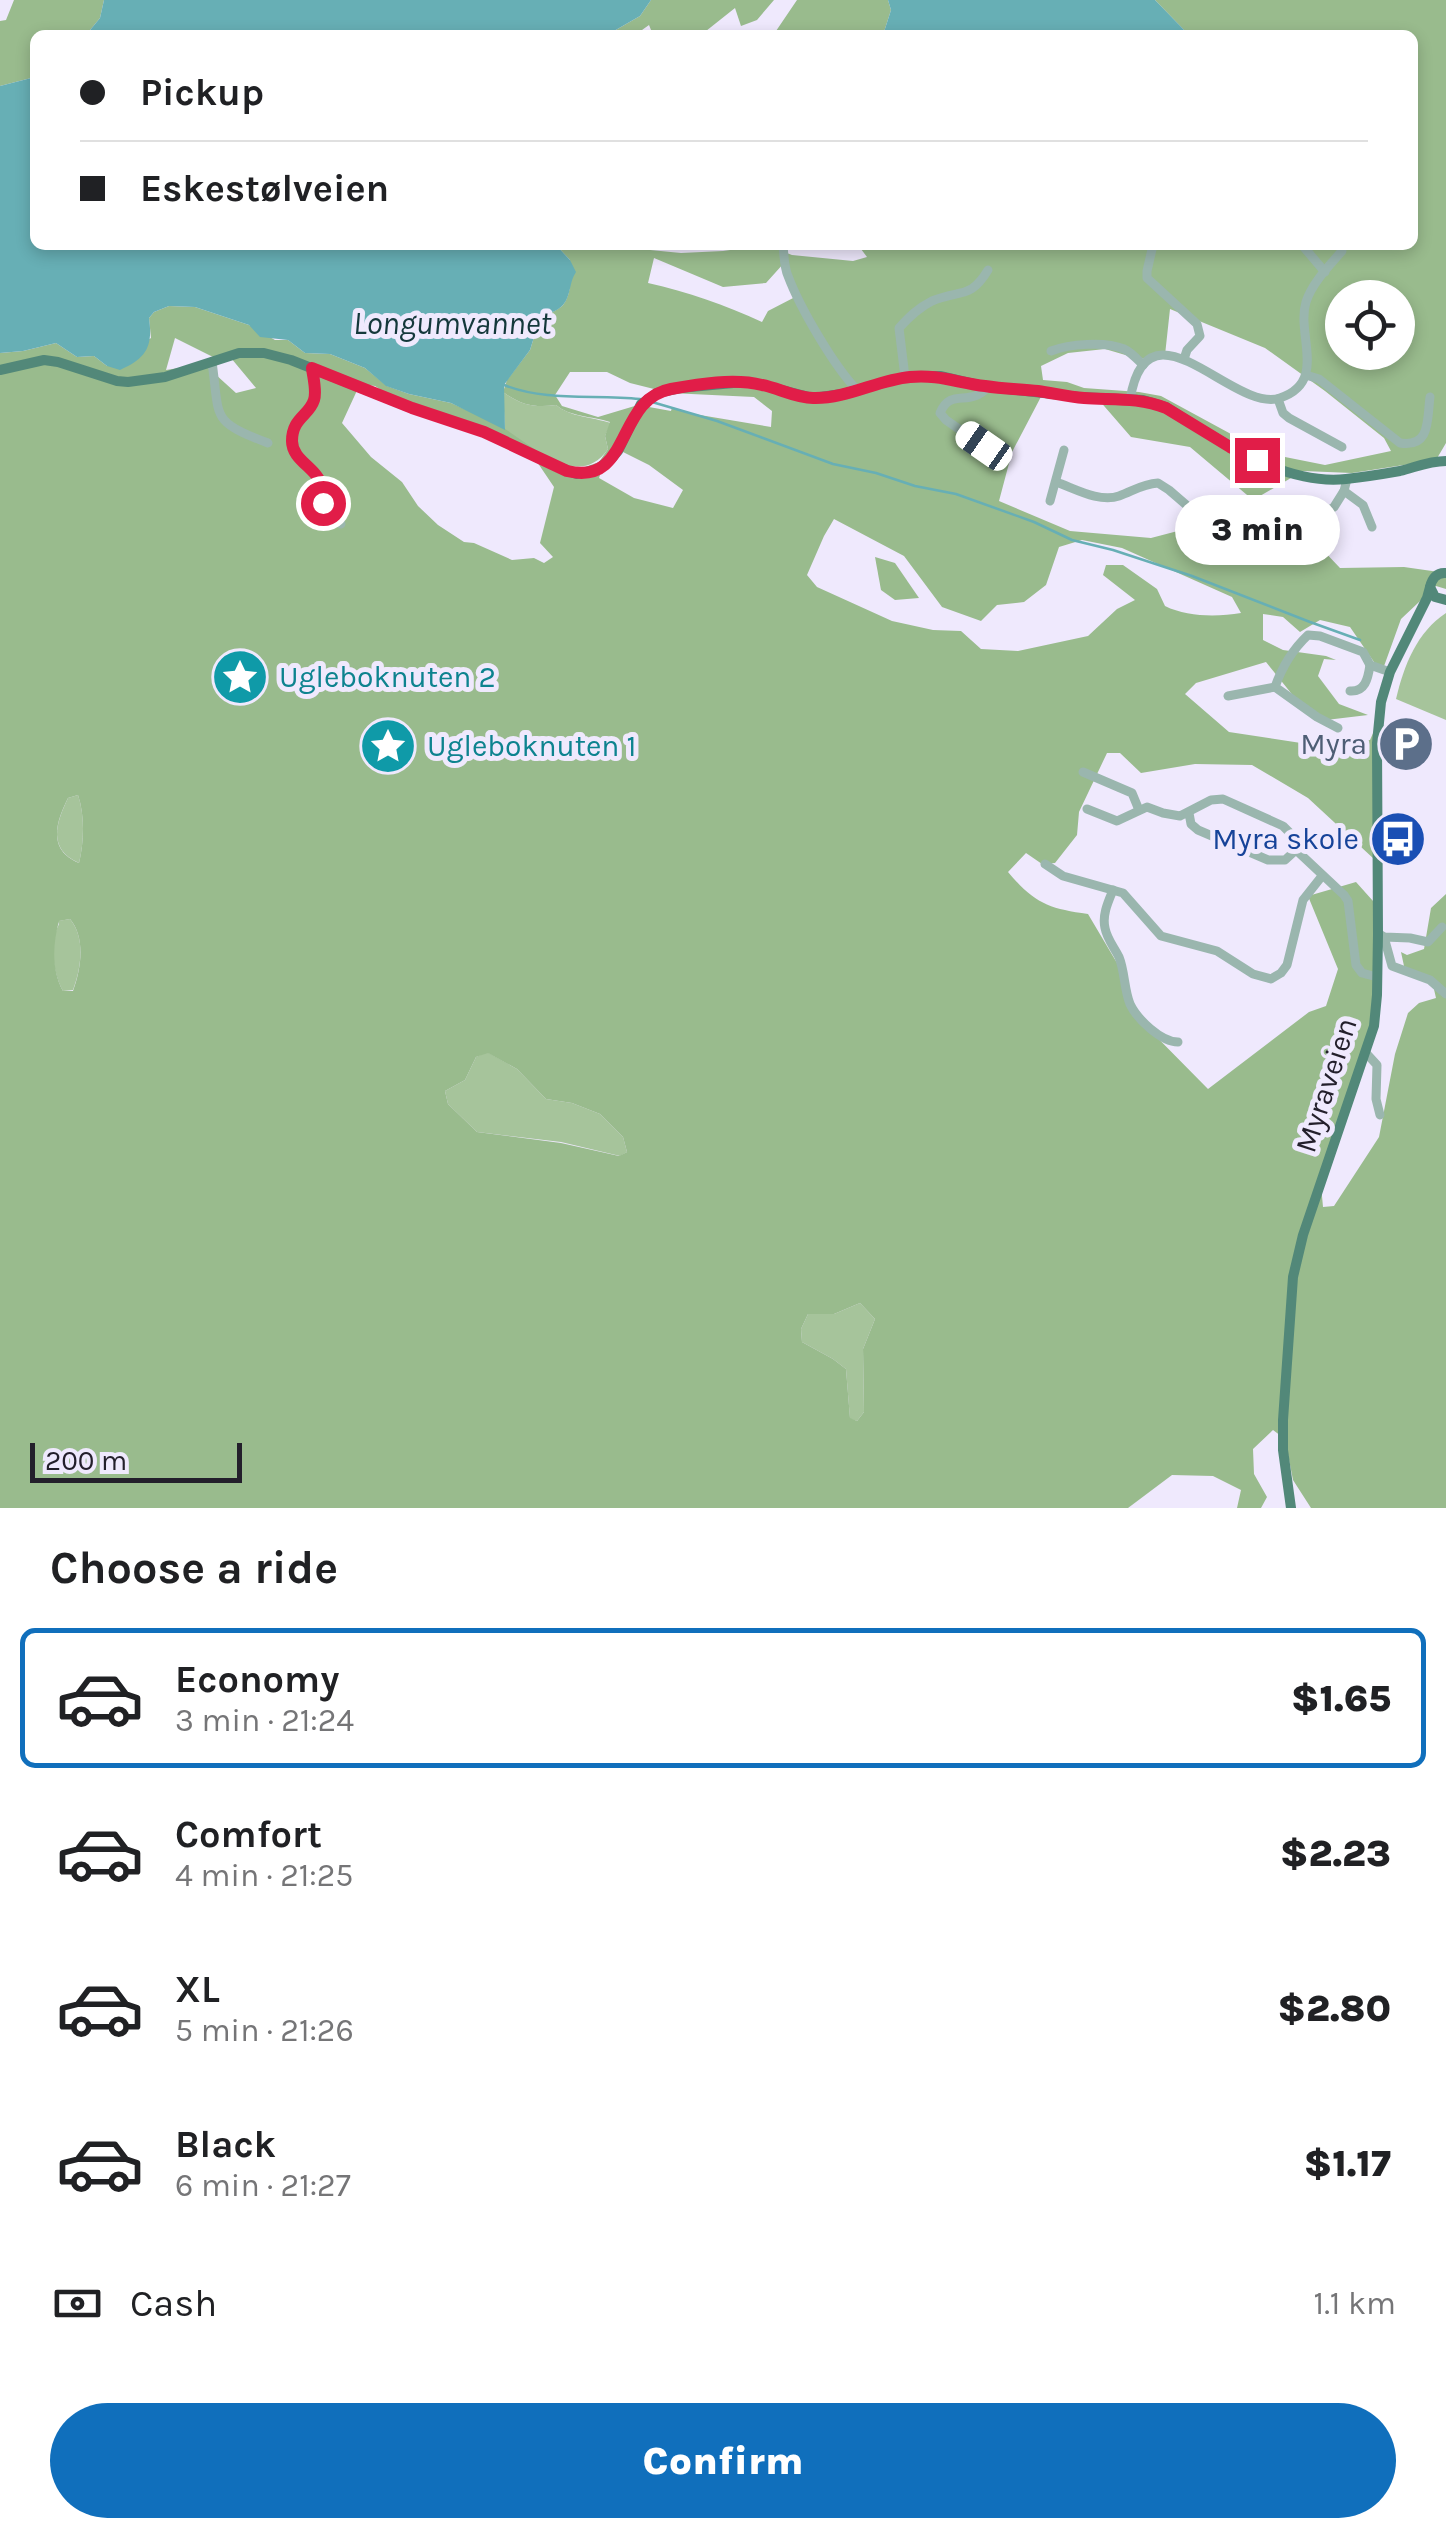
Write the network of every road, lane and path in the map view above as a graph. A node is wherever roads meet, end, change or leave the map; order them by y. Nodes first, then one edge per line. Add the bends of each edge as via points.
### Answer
1 (784, 250) edge
2 (1152, 250) edge
3 (1306, 250) edge
4 (1342, 252) dead end
5 (988, 270) dead end
6 (1325, 272) junction
7 (1051, 350) dead end
8 (1184, 359) junction
9 (212, 362) junction
10 (1143, 364) junction
11 (312, 368) junction
12 (0, 370) edge
13 (1306, 374) junction
14 (905, 377) junction
15 (988, 387) junction
16 (857, 390) junction
17 (1430, 396) dead end
18 (1278, 399) junction
19 (1130, 400) junction
20 (268, 443) dead end
21 (1400, 443) junction
22 (984, 446) dead end
23 (1342, 446) dead end
24 (1064, 450) dead end
25 (1393, 454) dead end
26 (1444, 458) edge
27 (1056, 482) junction
28 (1345, 485) junction
29 (1050, 502) dead end
30 (341, 524) dead end
31 (1372, 528) dead end
32 (1444, 571) edge
33 (1430, 587) junction
34 (1446, 600) edge
35 (1412, 628) junction
36 (1370, 665) junction
37 (1390, 672) junction
38 (1275, 686) junction
39 (1350, 691) dead end
40 (1228, 696) dead end
41 (1338, 728) dead end
42 (1083, 772) dead end
43 (1086, 809) dead end
44 (1139, 810) junction
45 (1188, 812) junction
46 (1296, 850) junction
47 (1046, 864) dead end
48 (1322, 876) junction
49 (1113, 890) junction
50 (1442, 927) dead end
51 (1381, 935) junction
52 (1378, 976) junction
53 (1446, 994) edge
54 (1178, 1042) dead end
55 (1366, 1053) junction
56 (1380, 1115) dead end
57 (1291, 1508) edge

1 - 16 street via 801,303
2 - 8 street via 1147,278 1200,330
3 - 6 street
4 - 6 street
5 - 14 street via 979,286 926,304 899,328
6 - 13 street via 1305,306
7 - 10 street via 1067,344 1118,347
8 - 10 street via 1167,355
8 - 18 street via 1252,395
9 - 11 main road via 264,353
9 - 12 main road via 128,382 44,360
9 - 20 street via 223,420
10 - 19 street
11 - 16 main road via 577,474 598,469 618,451 645,400 666,390 744,382 813,398
11 - 30 street via 314,403 296,421 294,452 322,486 328,515
13 - 18 street
13 - 21 street
14 - 15 main road via 941,376
14 - 16 main road
15 - 19 main road
15 - 22 street via 974,398 952,399 940,413
17 - 21 street via 1424,435 1410,445
18 - 23 street via 1283,413
19 - 28 main road via 1166,408 1257,460
21 - 25 street
24 - 27 street
26 - 28 main road
27 - 28 street via 1109,498 1158,483 1235,547 1256,555 1334,507
27 - 29 street
28 - 31 street
32 - 33 main road, Myraveien
33 - 34 main road
33 - 35 main road, Myraveien
34 - 35 main road, Myraveien
35 - 37 main road, Myraveien
36 - 37 street
36 - 38 street via 1363,652 1308,636
36 - 39 street via 1363,688
37 - 51 main road, Myraveien via 1377,743
38 - 40 street
38 - 41 street
42 - 44 street via 1132,794
43 - 44 street via 1117,821
44 - 45 street
45 - 46 street via 1198,830 1268,860 1285,860
45 - 46 street via 1223,799 1283,826
46 - 48 street
47 - 49 street via 1063,876
48 - 49 street via 1303,900 1286,965 1271,978 1218,951 1160,936 1129,898
48 - 52 street via 1348,901 1356,965
49 - 54 street via 1104,925 1130,1004 1166,1040
50 - 51 street via 1428,942
51 - 52 main road, Myraveien
51 - 53 street via 1392,966 1430,980
52 - 55 main road, Myraveien
55 - 56 street via 1377,1065
55 - 57 main road, Myraveien via 1293,1277 1283,1420

